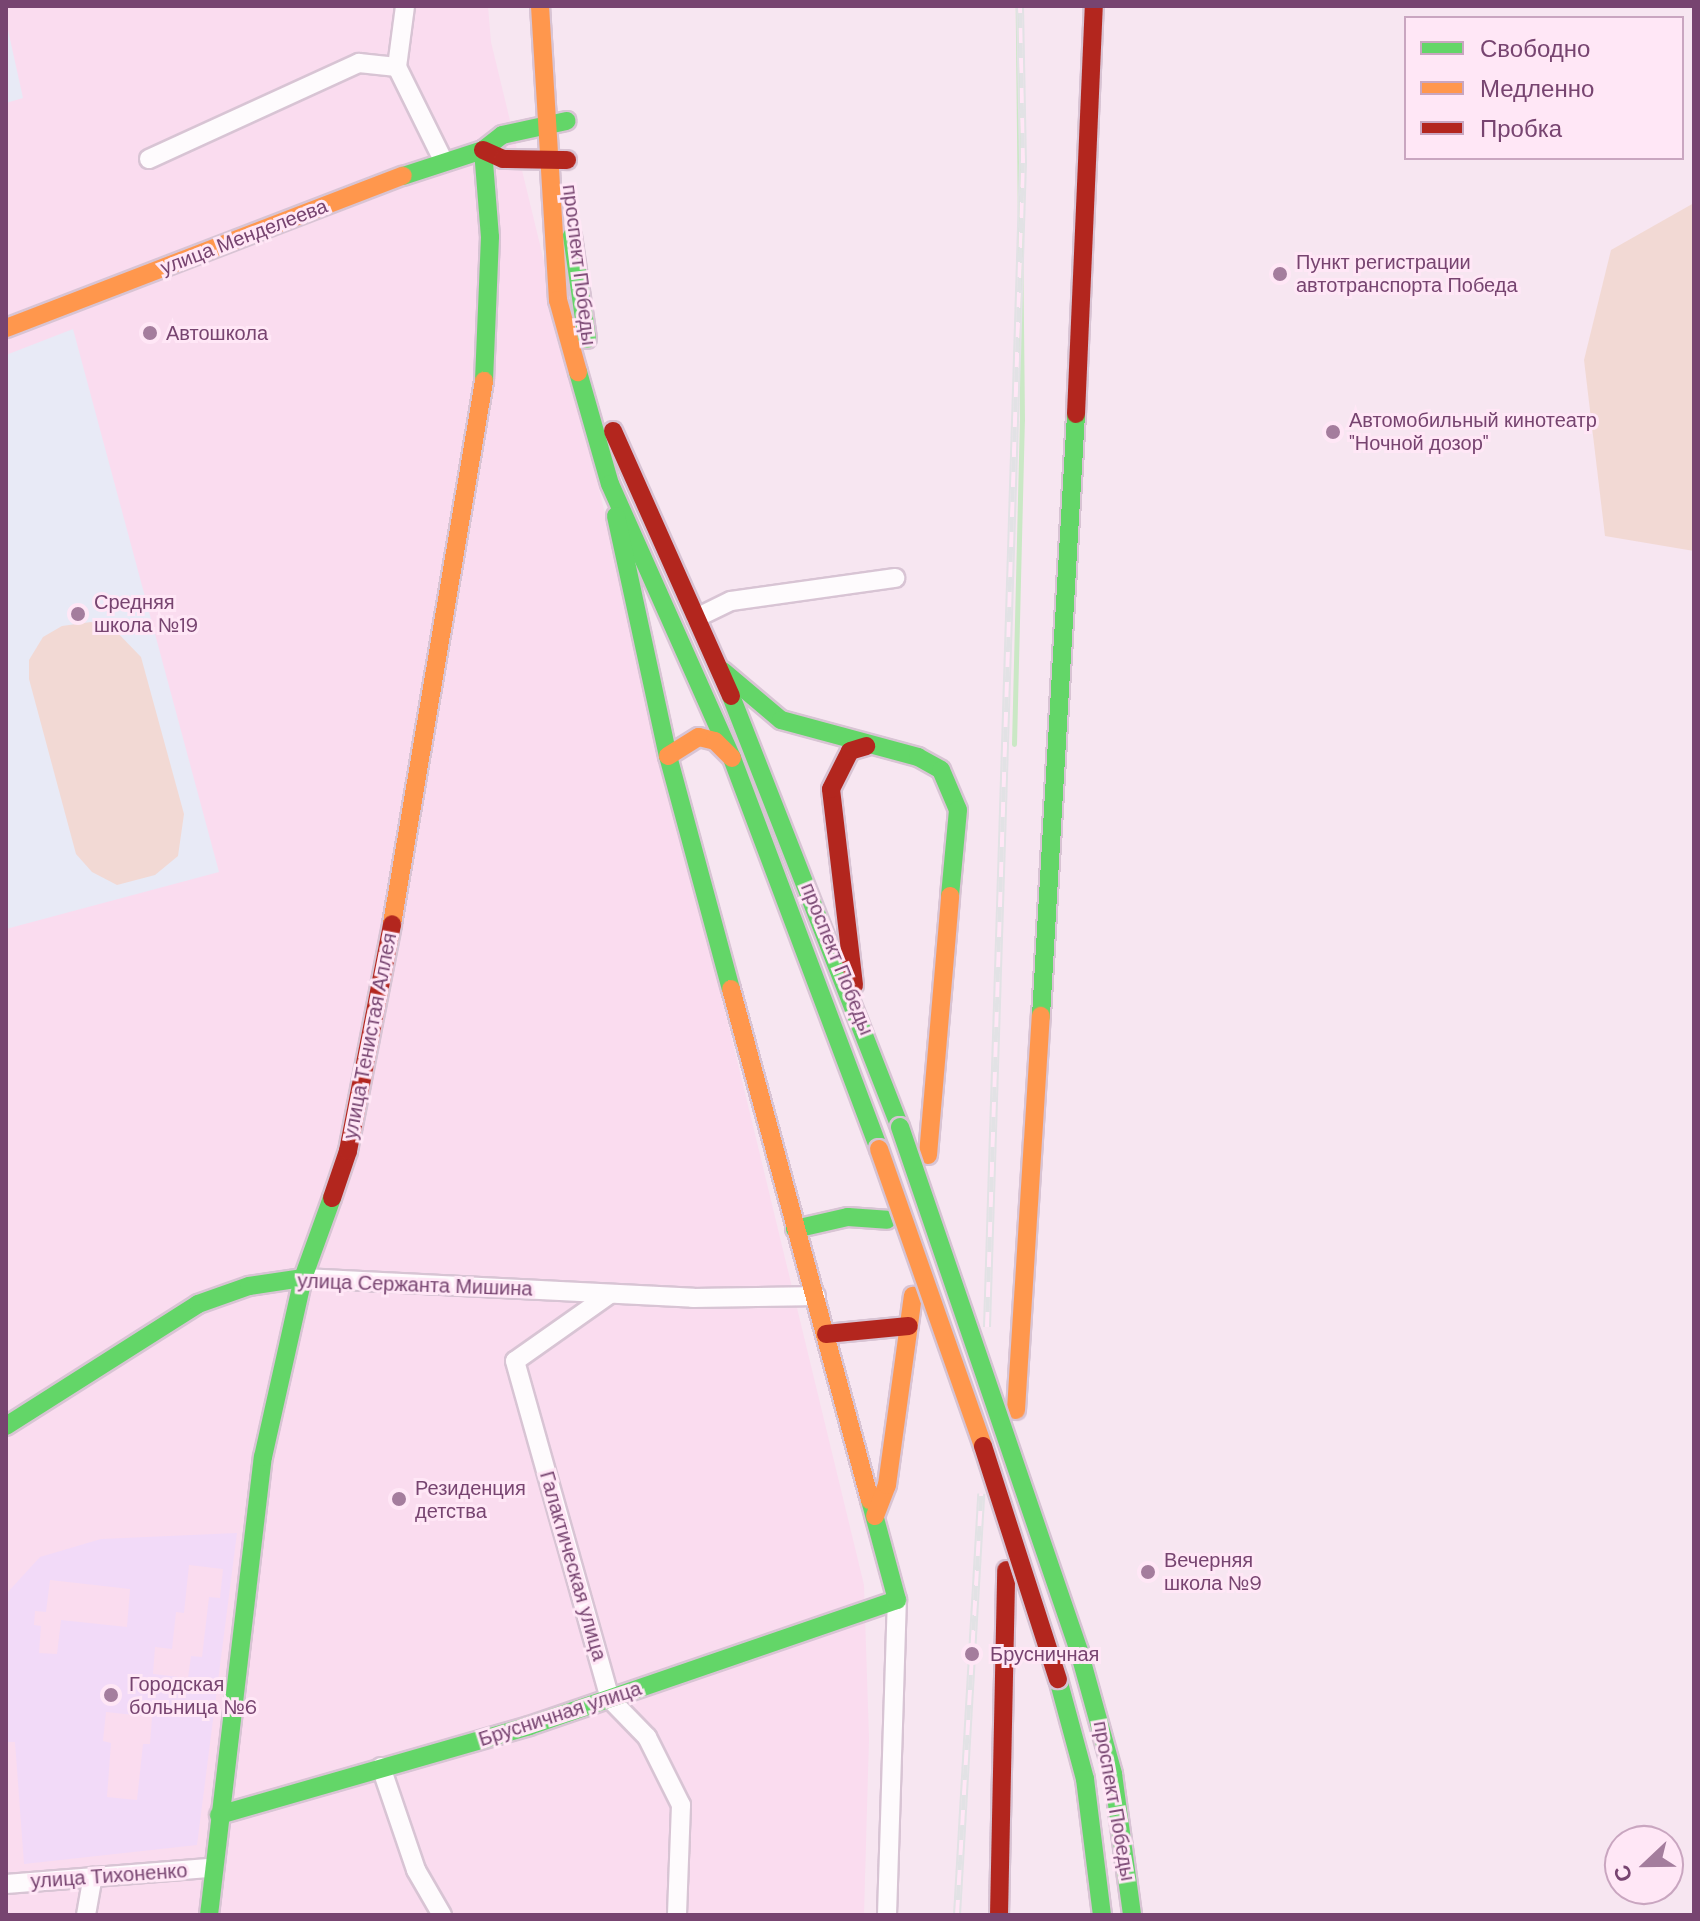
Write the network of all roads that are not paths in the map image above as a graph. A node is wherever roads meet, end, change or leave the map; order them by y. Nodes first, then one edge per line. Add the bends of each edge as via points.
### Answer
1 (405, 6) edge
2 (540, 6) edge
3 (1094, 6) edge
4 (563, 47) dead end
5 (397, 67) junction
6 (566, 121) junction
7 (545, 124) junction
8 (483, 150) junction
9 (149, 159) dead end
10 (548, 159) junction
11 (443, 160) junction
12 (567, 160) junction
13 (6, 328) edge
14 (610, 484) junction
15 (895, 578) dead end
16 (696, 618) junction
17 (718, 665) junction
18 (866, 746) junction
19 (668, 756) junction
20 (732, 758) junction
21 (857, 1004) junction
22 (928, 1155) dead end
23 (887, 1220) dead end
24 (795, 1229) junction
25 (303, 1278) junction
26 (610, 1294) junction
27 (816, 1296) junction
28 (913, 1296) dead end
29 (909, 1326) junction
30 (826, 1334) junction
31 (1016, 1410) dead end
32 (6, 1426) edge
33 (875, 1516) junction
34 (1006, 1570) dead end
35 (897, 1600) junction
36 (610, 1699) junction
37 (381, 1767) junction
38 (219, 1815) junction
39 (211, 1868) junction
40 (93, 1877) junction
41 (6, 1884) edge
42 (86, 1915) edge
43 (209, 1915) edge
44 (442, 1915) edge
45 (677, 1915) edge
46 (887, 1915) edge
47 (999, 1915) edge
48 (1102, 1915) edge
49 (1132, 1915) edge

1 - 5 street
2 - 7 street, проспект Победы
3 - 31 street via 1069,559
4 - 6 street, проспект Победы
5 - 9 street via 359,63
5 - 11 street
6 - 7 street, улица Менделеева
6 - 12 street, проспект Победы
7 - 8 street, улица Менделеева via 502,135
7 - 10 street, проспект Победы
8 - 10 street, улица Менделеева via 503,159
8 - 11 street, улица Менделеева
8 - 25 street, улица Тенистая Аллея via 490,237 484,389 348,1151
10 - 12 street, улица Менделеева
10 - 14 street, проспект Победы via 558,300
11 - 13 street, улица Менделеева
12 - 16 street, проспект Победы via 581,309 606,412
14 - 19 street
14 - 20 street, проспект Победы
15 - 16 street via 731,601
16 - 17 street, проспект Победы
17 - 18 street via 781,720
17 - 21 street, проспект Победы
18 - 21 street via 850,751 831,789 838,883
18 - 22 street via 918,757 941,770 958,810
19 - 20 street via 699,737 715,741
19 - 24 street
20 - 48 street, проспект Победы, bridge via 879,1149 999,1491 1085,1779
21 - 49 street, проспект Победы, bridge via 1079,1651 1113,1774
23 - 24 street via 848,1217
24 - 27 street
25 - 26 street, улица Сержанта Мишина
25 - 32 street, улица Сержанта Мишина via 249,1286 198,1304
25 - 38 street, улица Тенистая Аллея via 263,1457
26 - 27 street, улица Сержанта Мишина
26 - 36 street, Галактическая улица via 515,1361
27 - 30 street
28 - 29 street
29 - 30 street
29 - 33 street via 887,1485
30 - 33 street
33 - 35 street
34 - 47 street
35 - 36 street, Брусничная улица
35 - 46 street
36 - 37 street, Брусничная улица
36 - 45 street, Галактическая улица via 647,1737 681,1805
37 - 38 street, Брусничная улица
37 - 44 street via 416,1870
38 - 39 street, улица Тенистая Аллея
39 - 40 street, улица Тихоненко
39 - 43 street, улица Тенистая Аллея
40 - 41 street, улица Тихоненко
40 - 42 street

